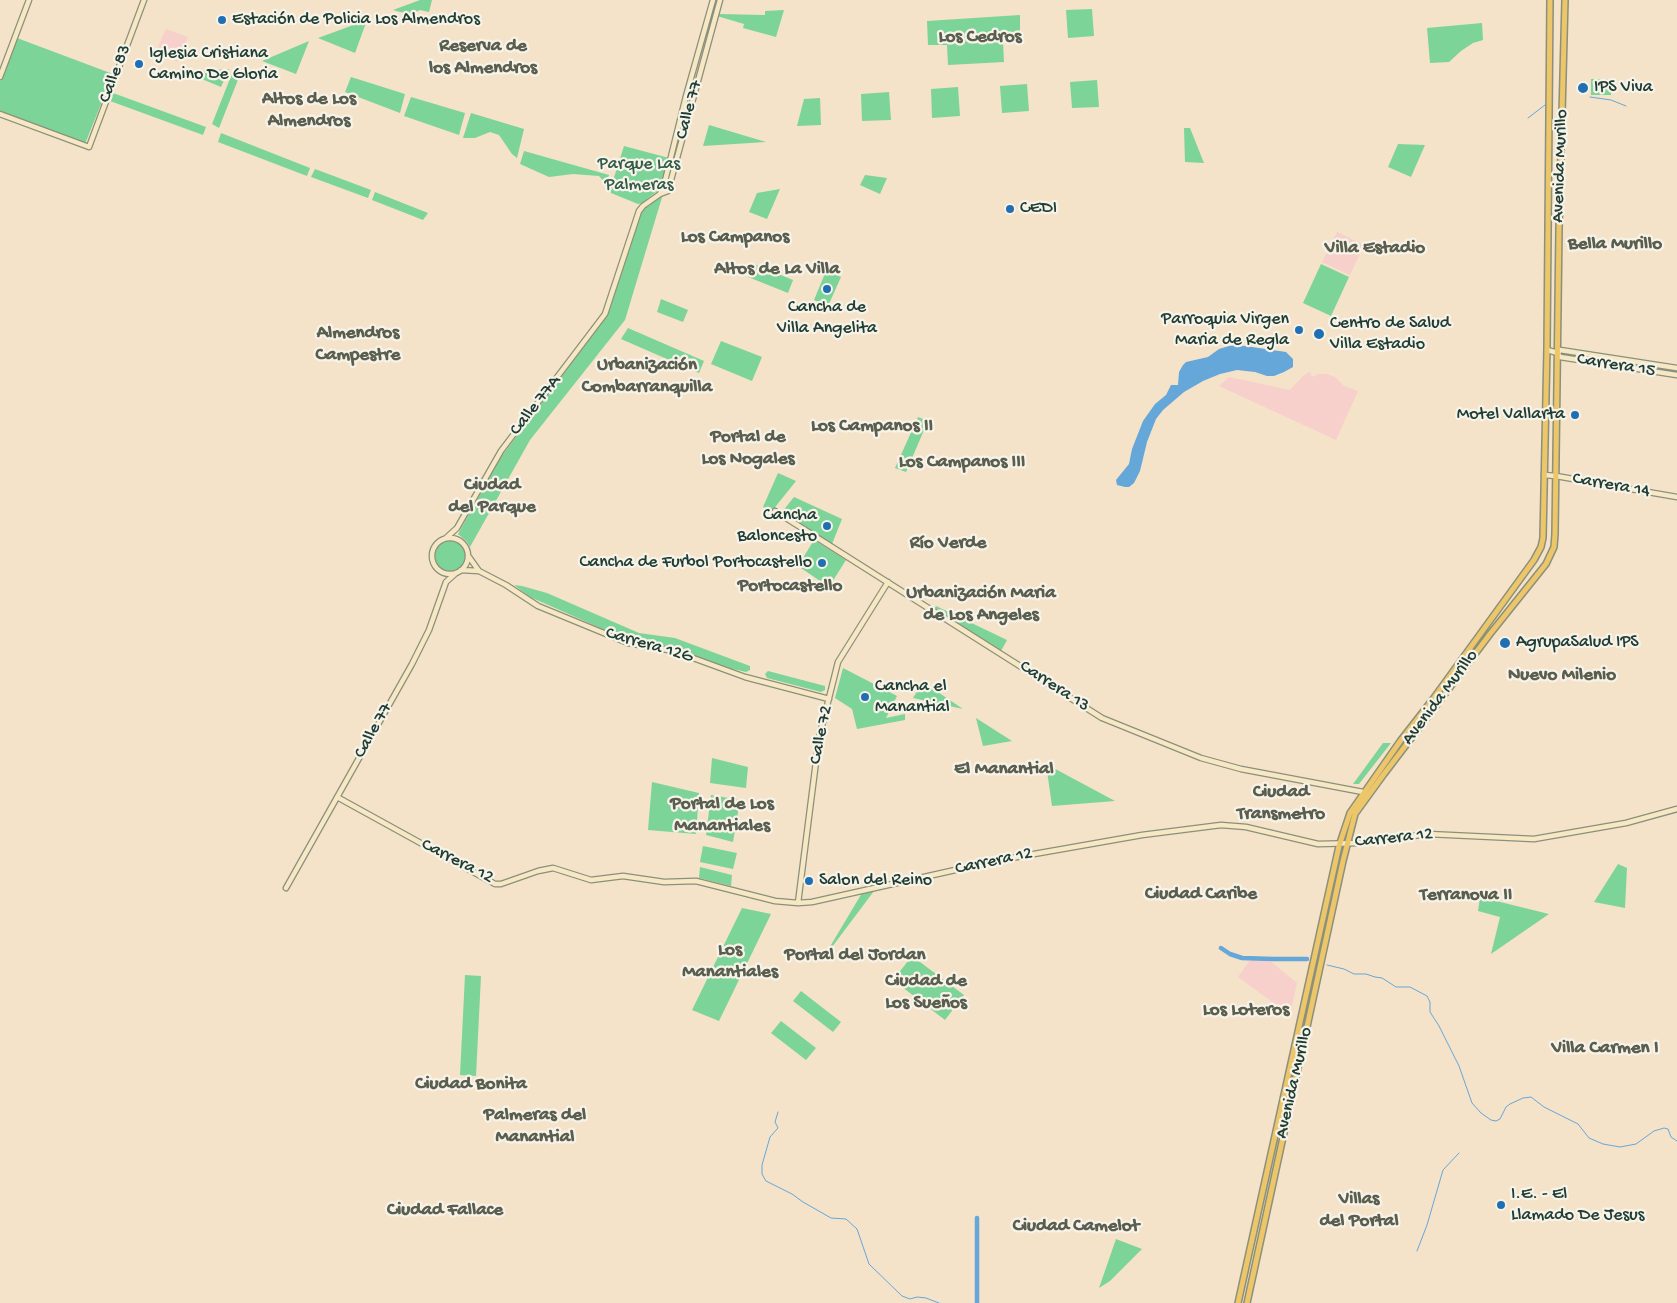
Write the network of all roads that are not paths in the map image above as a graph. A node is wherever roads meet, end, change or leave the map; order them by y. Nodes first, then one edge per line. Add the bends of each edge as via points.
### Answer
1 (29, 0) edge
2 (144, 0) edge
3 (713, 0) edge
4 (720, 0) edge
5 (1550, 0) edge
6 (1565, 0) edge
7 (0, 77) edge
8 (0, 114) edge
9 (660, 194) junction
10 (1547, 350) junction
11 (1558, 352) junction
12 (1657, 365) junction
13 (1677, 368) edge
14 (1656, 372) junction
15 (1677, 375) edge
16 (1544, 475) junction
17 (1556, 476) junction
18 (1677, 497) edge
19 (775, 511) dead end
20 (446, 538) junction
21 (469, 557) junction
22 (462, 570) junction
23 (479, 571) junction
24 (456, 573) junction
25 (888, 582) junction
26 (1437, 693) junction
27 (1442, 698) junction
28 (829, 699) junction
29 (1363, 792) junction
30 (337, 797) junction
31 (1677, 809) edge
32 (1340, 844) junction
33 (1348, 844) junction
34 (286, 888) dead end
35 (798, 904) junction
36 (1238, 1303) edge
37 (1247, 1303) edge

1 - 7 street
2 - 8 street, Calle 83 via 88,147
3 - 9 street, Calle 77
4 - 9 street, Calle 77 via 668,191
5 - 10 main road, Avenida Murillo
6 - 11 main road, Avenida Murillo
9 - 20 street, Calle 77A via 639,210 606,314 501,451 457,528
10 - 11 street, Carrera 15
10 - 16 main road, Avenida Murillo
11 - 12 street, Carrera 15
11 - 14 street, Carrera 15 via 1560,357
11 - 17 main road, Avenida Murillo
12 - 13 street, Carrera 15
12 - 14 street
14 - 15 street, Carrera 15
16 - 17 street, Carrera 14
16 - 26 main road, Avenida Murillo via 1543,534 1538,554
17 - 18 street, Carrera 14
17 - 27 main road, Avenida Murillo via 1555,541 1549,558
19 - 25 street, Carrera 13
20 - 21 street via 462,542
20 - 24 street via 440,540 433,550 432,561 439,570
21 - 22 street
21 - 23 street, Carrera 12G
22 - 23 street, Carrera 12G
22 - 24 street
23 - 28 street, Carrera 12G via 538,606 628,643 674,651 745,677
24 - 30 street, Calle 77 via 446,582 429,630
25 - 28 street, Calle 72 via 840,659
25 - 29 street, Carrera 13 via 1102,718 1201,758 1241,769
26 - 27 main road
26 - 29 main road, Avenida Murillo
27 - 33 main road, Avenida Murillo via 1356,814
28 - 35 street, Calle 72 via 819,738
29 - 32 main road, Avenida Murillo via 1350,813
30 - 34 street, Calle 77
30 - 35 street, Carrera 12 via 496,884 553,868 592,880 623,876 664,882 696,881
31 - 33 street, Carrera 12 via 1626,823 1544,838 1428,834
32 - 33 street, Carrera 12
32 - 35 street, Carrera 12 via 1312,843 1246,827 1215,826 1142,835 1000,860
32 - 36 main road, Avenida Murillo
33 - 37 main road, Avenida Murillo

